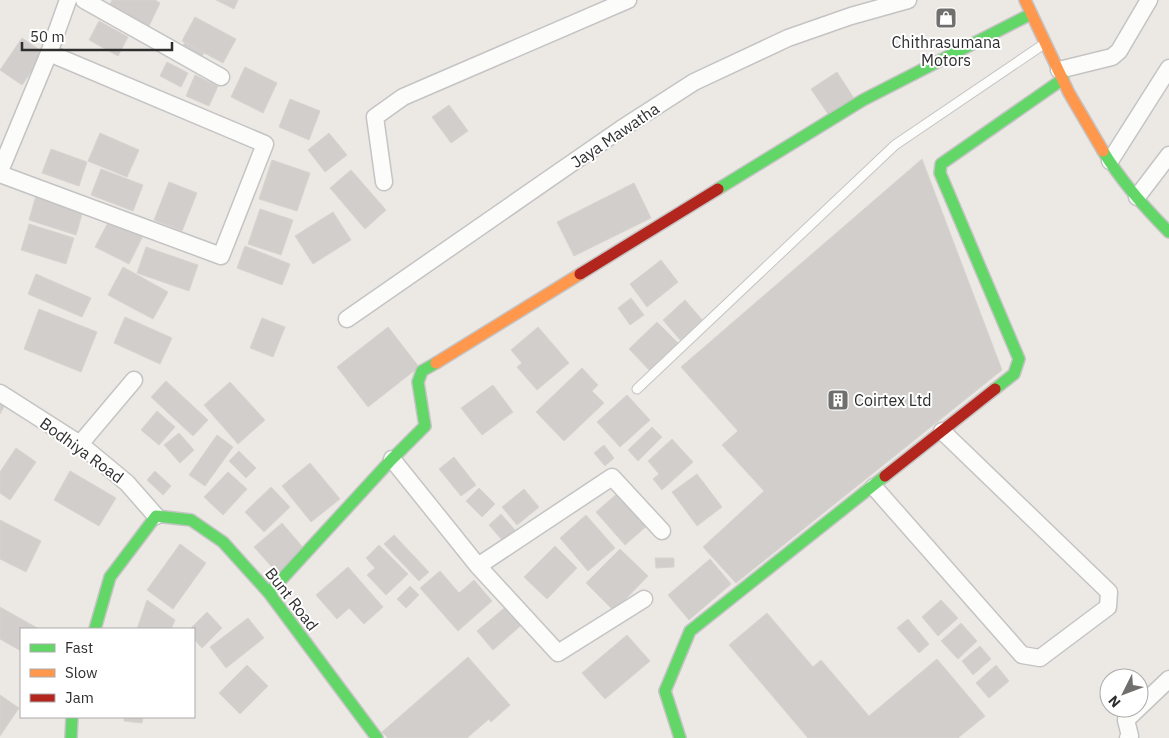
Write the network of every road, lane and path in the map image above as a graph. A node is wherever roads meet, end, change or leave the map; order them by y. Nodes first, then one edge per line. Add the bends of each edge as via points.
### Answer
1 (68, 0) edge
2 (84, 0) edge
3 (628, 0) edge
4 (908, 0) edge
5 (1025, 0) edge
6 (1148, 0) edge
7 (1031, 14) junction
8 (1045, 43) junction
9 (49, 53) junction
10 (1169, 68) edge
11 (1061, 74) junction
12 (221, 77) dead end
13 (1169, 155) edge
14 (1110, 161) junction
15 (0, 172) edge
16 (384, 182) dead end
17 (1136, 197) junction
18 (1169, 232) edge
19 (347, 319) dead end
20 (134, 380) dead end
21 (637, 389) dead end
22 (0, 393) edge
23 (942, 431) junction
24 (80, 444) junction
25 (392, 459) junction
26 (874, 487) junction
27 (156, 516) junction
28 (662, 530) dead end
29 (478, 566) junction
30 (269, 593) junction
31 (644, 599) dead end
32 (95, 628) edge
33 (1169, 680) edge
34 (72, 718) edge
35 (71, 738) edge
36 (377, 738) edge
37 (680, 738) edge
38 (1128, 738) edge

1 - 9 street
2 - 12 street
3 - 16 street via 404,97 375,117
4 - 19 street, Jaya Mawatha via 788,38 694,82
5 - 7 street
6 - 11 street via 1120,51 1112,57
7 - 8 street
7 - 25 street via 863,100 422,371 418,382 426,426
8 - 11 street
8 - 21 lane via 896,146
9 - 15 street
9 - 15 street via 265,144 221,256
10 - 14 street
11 - 14 street
11 - 23 street via 941,164 940,173 1019,359 1014,374
13 - 17 street
14 - 17 street
17 - 18 street
20 - 24 street
22 - 24 street, Bodhiya Road
23 - 26 street
23 - 26 street via 1109,592 1108,607 1040,658 1022,655
24 - 27 street, Bodhiya Road via 127,483
25 - 29 street
25 - 30 street
26 - 37 street via 690,631 665,691
27 - 30 street, Bunt Road via 191,520 222,542
27 - 32 street via 110,577
28 - 29 street via 612,478
29 - 31 street via 558,653
30 - 36 street, Bunt Road
33 - 38 street via 1126,720
34 - 35 street

